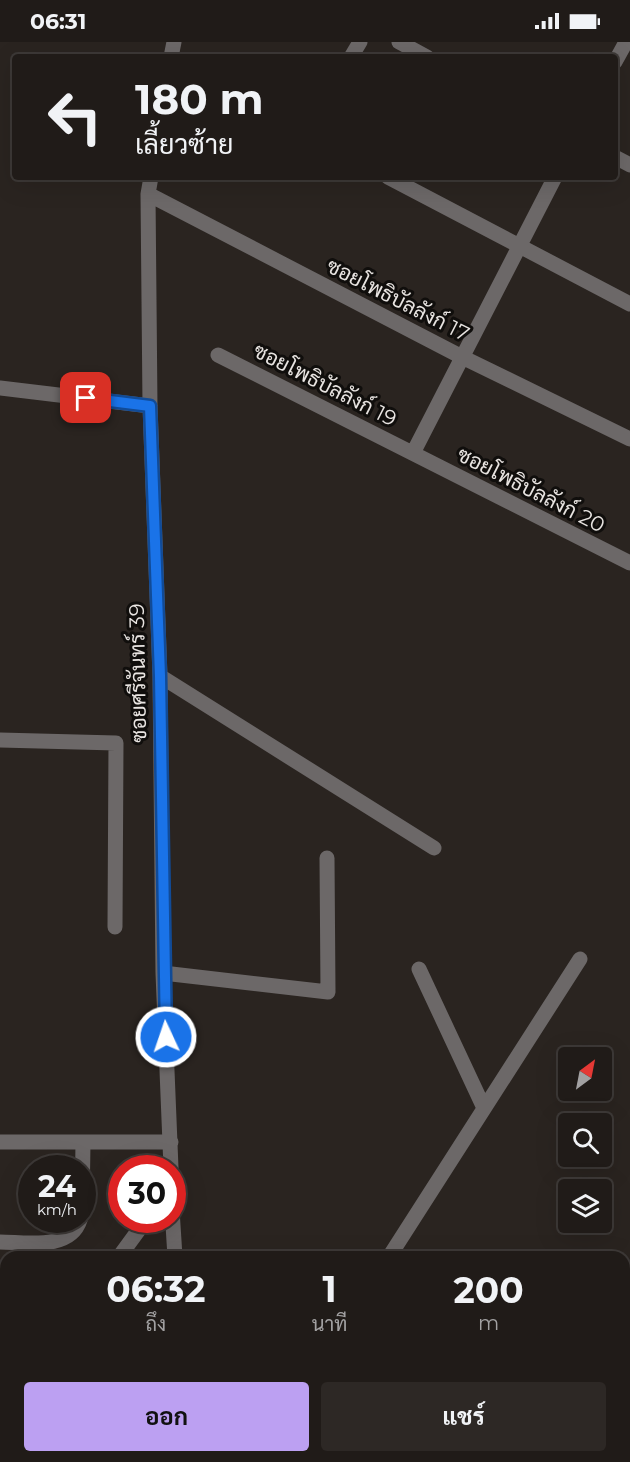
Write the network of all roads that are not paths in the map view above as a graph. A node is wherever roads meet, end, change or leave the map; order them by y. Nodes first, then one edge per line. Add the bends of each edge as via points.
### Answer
1 (399, 42) edge
2 (626, 42) edge
3 (421, 54) edge
4 (618, 57) edge
5 (150, 180) edge
6 (394, 180) edge
7 (554, 180) edge
8 (148, 194) junction
9 (520, 247) junction
10 (630, 304) edge
11 (218, 355) dead end
12 (462, 357) junction
13 (0, 388) edge
14 (150, 406) junction
15 (630, 440) edge
16 (413, 453) junction
17 (630, 563) edge
18 (160, 676) junction
19 (0, 740) edge
20 (435, 848) dead end
21 (327, 858) dead end
22 (115, 927) dead end
23 (580, 959) dead end
24 (419, 969) dead end
25 (163, 973) junction
26 (484, 1108) junction
27 (0, 1142) edge
28 (83, 1142) junction
29 (171, 1142) junction
30 (83, 1155) edge
31 (171, 1155) edge
32 (70, 1233) edge
33 (137, 1233) edge
34 (174, 1233) edge
35 (0, 1242) edge
36 (123, 1251) edge
37 (175, 1251) edge
38 (392, 1251) edge

1 - 3 street
2 - 4 street
5 - 8 street, ซอยศรีจันทร์ 39
6 - 9 street
7 - 9 street
8 - 12 street, ซอยโพธิบัลลังก์ 17
8 - 14 street, ซอยศรีจันทร์ 39
9 - 10 street
9 - 12 street
11 - 16 street, ซอยโพธิบัลลังก์ 19
12 - 15 street, ซอยโพธิบัลลังก์ 17
12 - 16 street
13 - 14 street
14 - 18 street, ซอยศรีจันทร์ 39
16 - 17 street, ซอยโพธิบัลลังก์ 20
18 - 20 street
18 - 25 street, ซอยศรีจันทร์ 39
19 - 22 street via 116,743
21 - 25 street via 328,992
23 - 26 street
24 - 26 street
25 - 29 street, ซอยศรีจันทร์ 39
26 - 38 street
27 - 28 street
28 - 29 street
28 - 30 street
29 - 31 street, ซอยศรีจันทร์ 39
32 - 35 street via 53,1242
33 - 36 street
34 - 37 street

